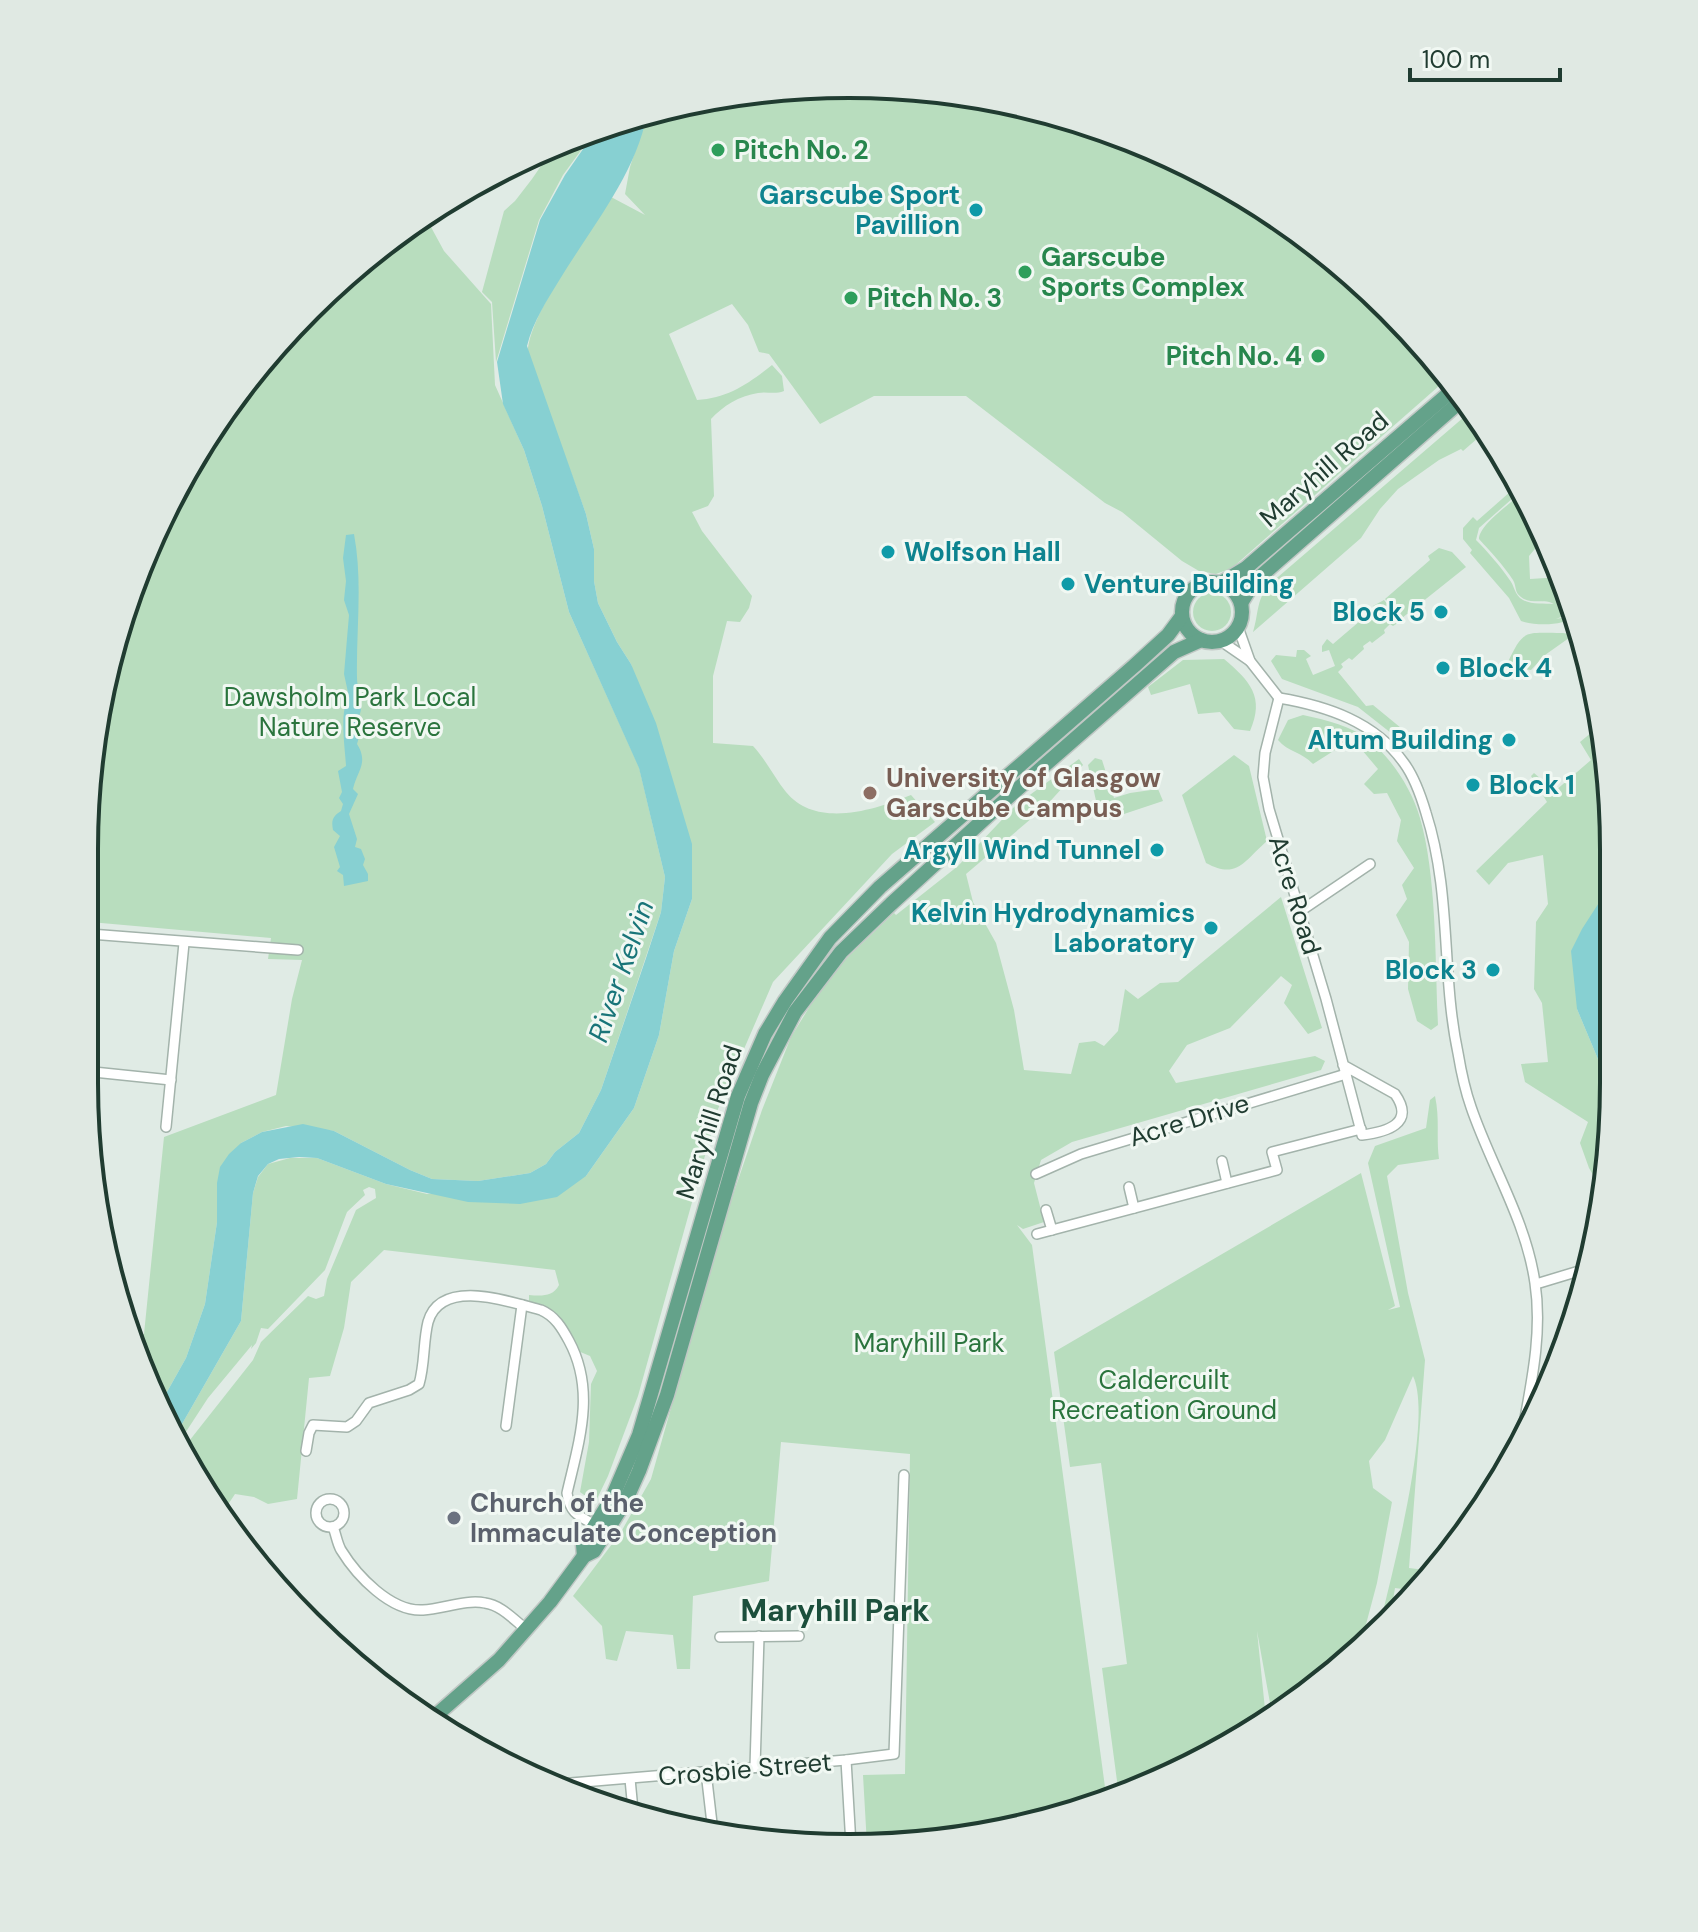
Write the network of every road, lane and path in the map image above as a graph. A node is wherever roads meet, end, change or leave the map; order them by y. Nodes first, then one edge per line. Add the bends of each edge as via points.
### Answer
1 (1447, 395) edge
2 (1455, 406) edge
3 (1221, 583) junction
4 (1241, 603) junction
5 (1182, 616) junction
6 (1238, 627) junction
7 (1201, 640) junction
8 (1221, 641) junction
9 (1250, 661) junction
10 (1279, 698) junction
11 (1370, 864) dead end
12 (1299, 912) junction
13 (98, 935) edge
14 (184, 943) junction
15 (298, 950) dead end
16 (1344, 1070) junction
17 (98, 1072) edge
18 (171, 1080) junction
19 (166, 1127) dead end
20 (1362, 1132) junction
21 (1222, 1161) dead end
22 (1036, 1174) dead end
23 (1227, 1183) junction
24 (1129, 1187) dead end
25 (1134, 1208) junction
26 (1046, 1210) dead end
27 (706, 1230) junction
28 (1052, 1230) junction
29 (1037, 1234) dead end
30 (1575, 1272) edge
31 (1536, 1284) junction
32 (522, 1305) junction
33 (1526, 1408) edge
34 (506, 1426) dead end
35 (306, 1451) dead end
36 (904, 1475) dead end
37 (333, 1527) dead end
38 (601, 1528) junction
39 (526, 1629) junction
40 (759, 1636) junction
41 (799, 1636) dead end
42 (720, 1637) dead end
43 (440, 1712) edge
44 (846, 1760) junction
45 (755, 1767) junction
46 (706, 1772) junction
47 (630, 1779) junction
48 (578, 1783) edge
49 (632, 1801) edge
50 (712, 1822) edge
51 (850, 1834) edge

1 - 3 main road, Maryhill Road via 1246,568
2 - 4 main road, Maryhill Road via 1254,582
3 - 4 main road
3 - 5 main road via 1194,587 1184,599
4 - 6 main road
5 - 7 main road via 1191,635
5 - 27 main road, Maryhill Road via 1145,656 880,887 806,968 743,1082
6 - 8 main road
6 - 9 street
7 - 8 main road
7 - 27 main road, Maryhill Road via 1174,652 1014,792 820,977 762,1075
8 - 9 street
9 - 10 street
10 - 12 street, Acre Road via 1263,777
10 - 31 street via 1316,704 1361,723 1406,765 1420,794 1441,871 1458,1054 1470,1105 1524,1234
11 - 12 street
12 - 16 street, Acre Road
13 - 14 street
14 - 15 street
14 - 18 street
16 - 20 street, Acre Road
16 - 20 street via 1389,1090 1399,1101 1398,1123 1382,1132
16 - 22 street, Acre Drive via 1081,1154
17 - 18 street
18 - 19 street
20 - 23 street via 1272,1152 1277,1170
21 - 23 street
23 - 25 street
24 - 25 street
25 - 28 street
26 - 28 street
27 - 38 main road, Maryhill Road via 652,1440 626,1500
28 - 29 street
30 - 31 street
31 - 33 street via 1536,1347
32 - 34 street
32 - 35 street via 469,1295 441,1304 428,1324 419,1384 369,1403 347,1427 313,1425
32 - 38 street via 550,1315 571,1346 585,1388 585,1411 567,1493 569,1506
36 - 44 street, Crosbie Street via 894,1754
37 - 39 street via 355,1569 399,1605 424,1610 485,1603
38 - 39 main road, Maryhill Road via 583,1545 584,1556
39 - 43 main road, Maryhill Road
40 - 41 street
40 - 42 street
40 - 45 street
44 - 45 street, Crosbie Street
44 - 51 street
45 - 46 street, Crosbie Street
46 - 47 street, Crosbie Street
46 - 50 street
47 - 48 street, Crosbie Street
47 - 49 street

